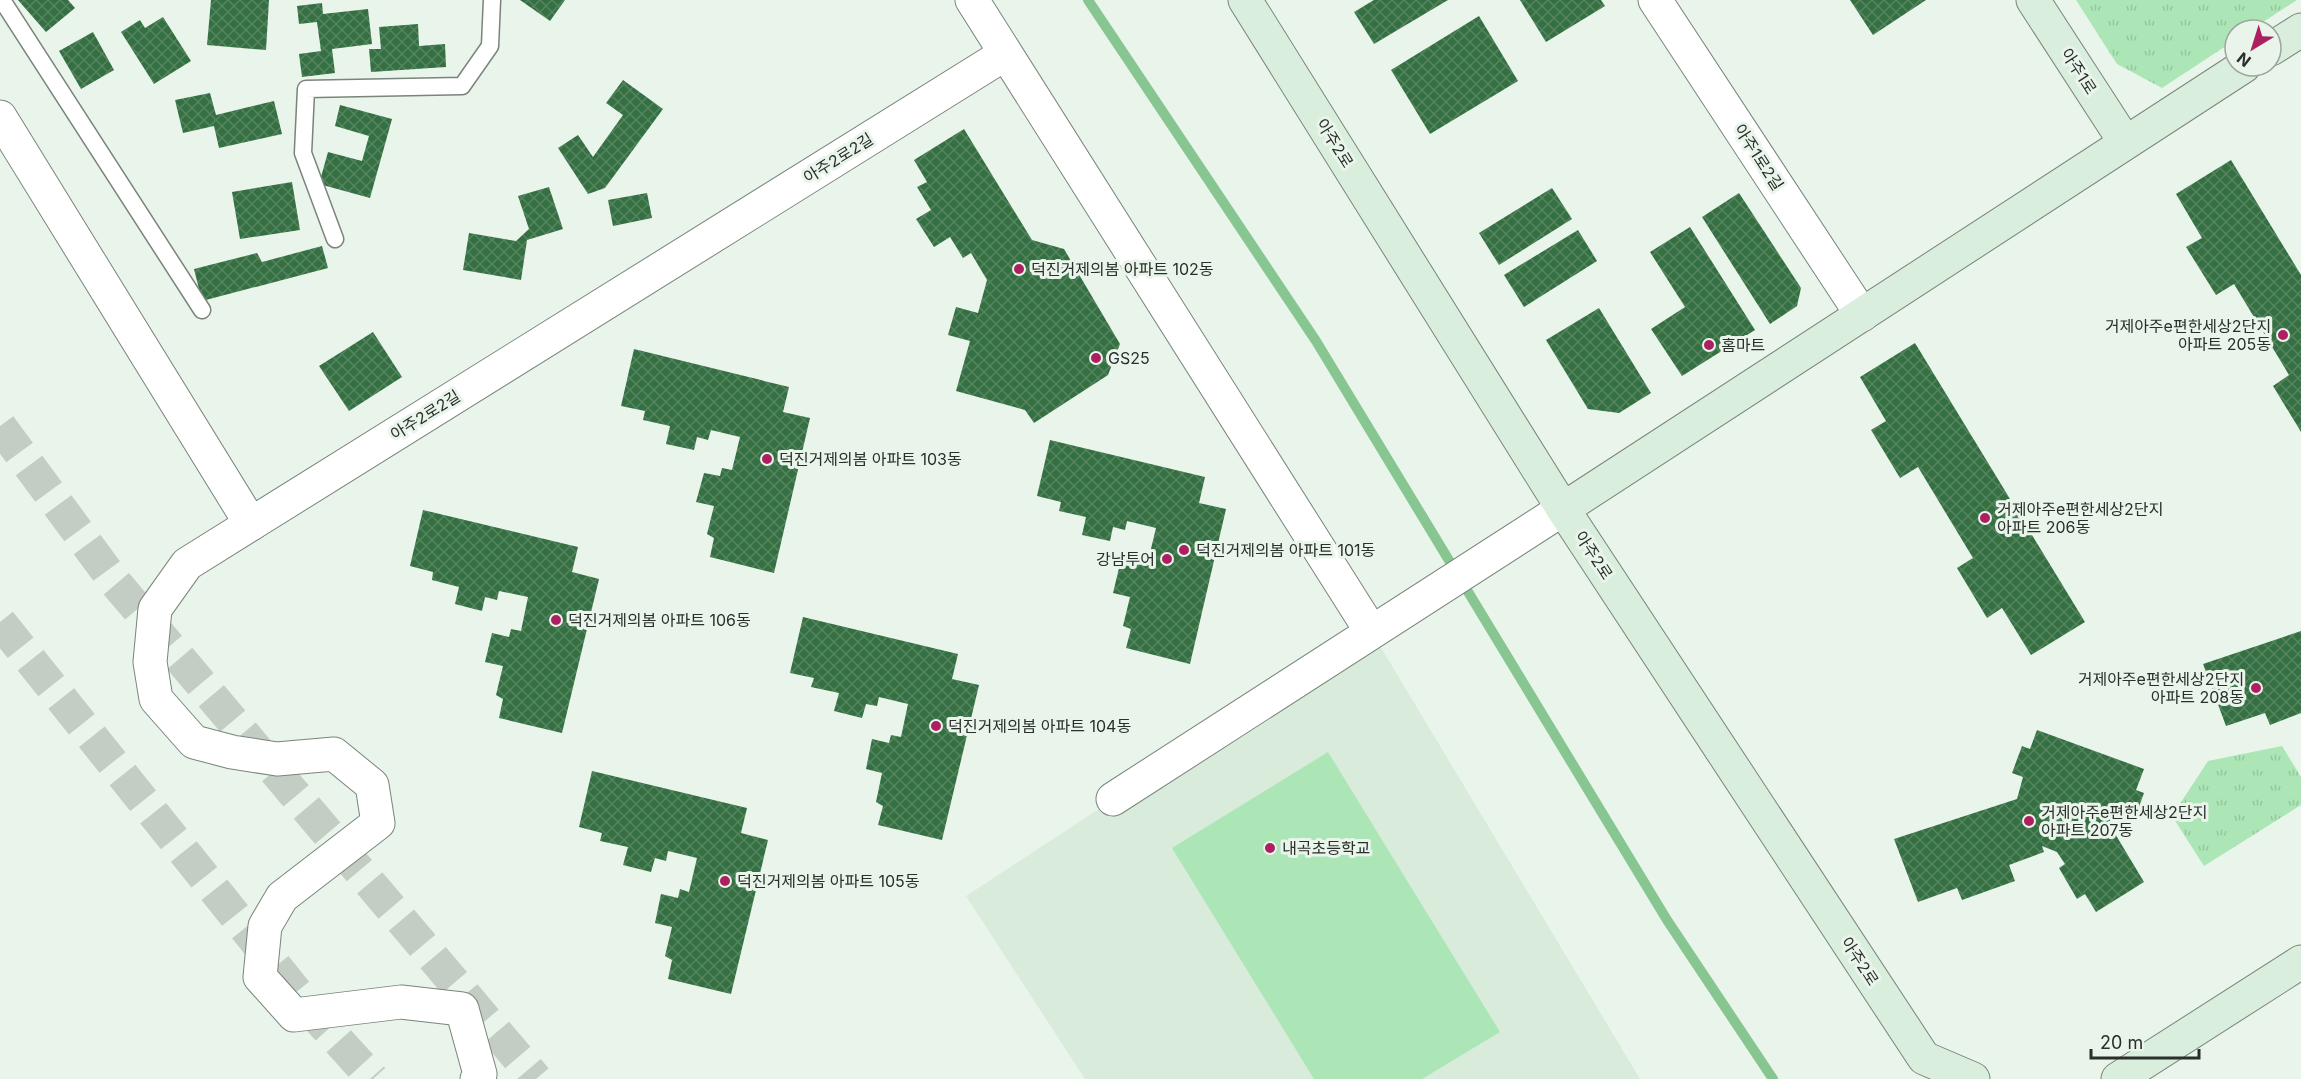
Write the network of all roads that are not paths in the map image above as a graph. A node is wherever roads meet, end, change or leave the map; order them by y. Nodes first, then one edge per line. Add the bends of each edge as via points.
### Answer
1 (2, 0) edge
2 (492, 0) edge
3 (972, 0) edge
4 (1245, 0) edge
5 (1655, 0) edge
6 (2033, 0) edge
7 (2301, 30) edge
8 (2283, 41) edge
9 (1005, 54) junction
10 (2225, 78) edge
11 (0, 117) edge
12 (2125, 142) junction
13 (334, 239) dead end
14 (202, 310) dead end
15 (1862, 315) junction
16 (1563, 509) junction
17 (251, 524) junction
18 (1371, 632) junction
19 (1113, 799) dead end
20 (2301, 962) edge
21 (477, 1079) edge
22 (1973, 1079) edge
23 (2118, 1079) edge

1 - 14 lane
2 - 13 lane via 490,46 462,86 306,89 303,153
3 - 9 street
4 - 16 street, 아주2로
5 - 15 street, 아주1로2길
6 - 12 street, 아주1로
7 - 8 street
9 - 17 street, 아주2로2길
9 - 18 street
10 - 12 street
11 - 17 street
12 - 15 street
15 - 16 street
16 - 18 street
16 - 22 street, 아주2로 via 1924,1058
17 - 21 street, 아주2로2길 via 187,564 155,609 150,662 156,699 194,742 277,759 334,754 372,785 378,823 282,897 265,926 260,977 294,1015 401,1002 462,1009 480,1074
18 - 19 street
20 - 23 street

